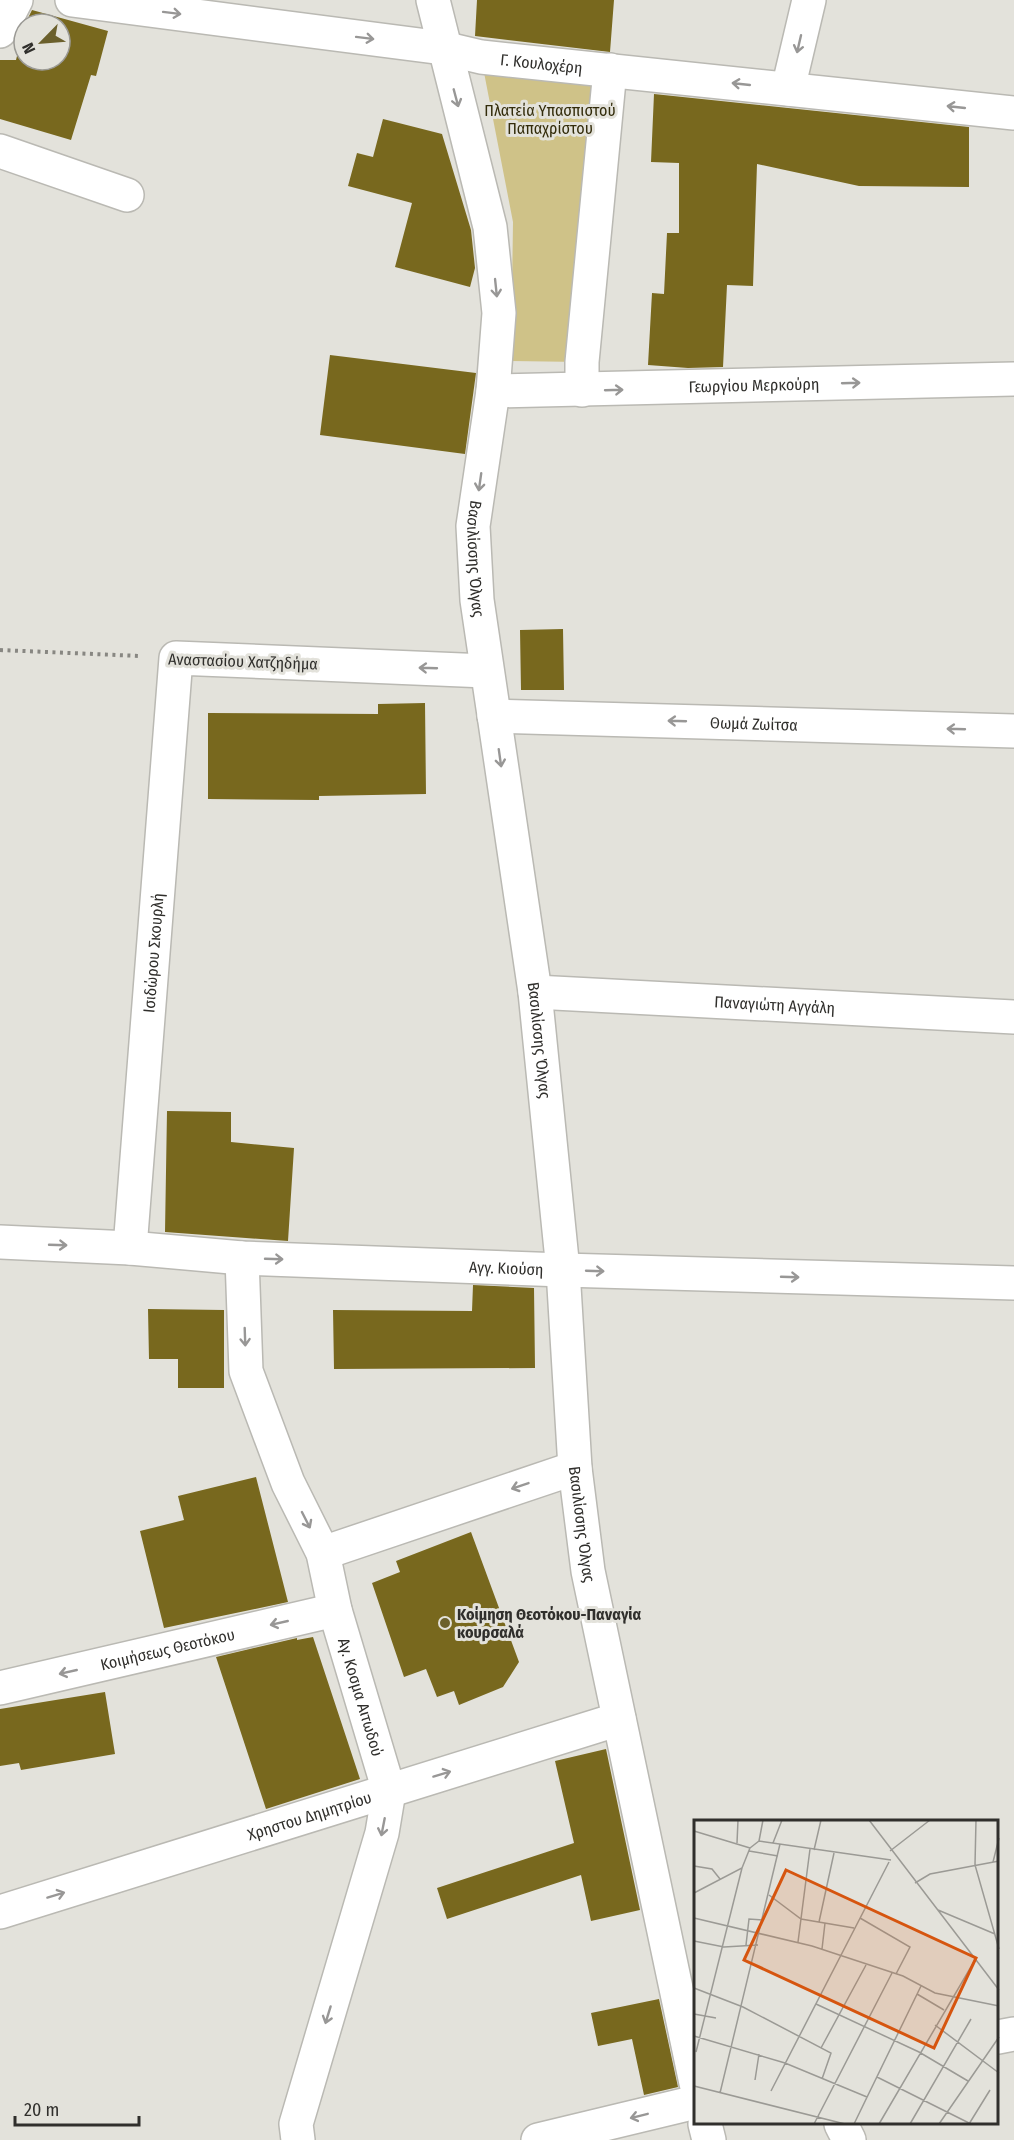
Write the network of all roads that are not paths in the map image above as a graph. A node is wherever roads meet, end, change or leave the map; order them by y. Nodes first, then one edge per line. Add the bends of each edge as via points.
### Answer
1 (16, 0) edge
2 (72, 0) edge
3 (433, 0) edge
4 (809, 0) edge
5 (0, 31) edge
6 (443, 48) junction
7 (610, 70) junction
8 (788, 89) junction
9 (1014, 113) edge
10 (0, 151) edge
11 (127, 195) dead end
12 (1014, 379) edge
13 (582, 390) junction
14 (493, 391) junction
15 (176, 658) joint
16 (486, 670) junction
17 (494, 716) junction
18 (1014, 731) edge
19 (535, 992) junction
20 (1014, 1017) edge
21 (0, 1242) edge
22 (130, 1248) junction
23 (242, 1258) junction
24 (562, 1270) junction
25 (1014, 1283) edge
26 (575, 1468) junction
27 (323, 1553) junction
28 (336, 1610) junction
29 (0, 1688) edge
30 (619, 1719) junction
31 (389, 1791) junction
32 (0, 1912) edge
33 (1014, 2034) edge
34 (999, 2037) edge
35 (694, 2074) edge
36 (694, 2103) edge
37 (705, 2125) edge
38 (842, 2125) edge
39 (554, 2138) edge
40 (298, 2140) edge
41 (709, 2140) edge
42 (849, 2140) edge

1 - 5 street
2 -> 6 street, Γ. Κουλοχέρη
3 - 6 street, Βασιλίσσης Όλγας
4 -> 8 street
6 - 7 street, Γ. Κουλοχέρη via 481,57
6 -> 14 street, Βασιλίσσης Όλγας via 490,227 499,313
8 -> 7 street, Γ. Κουλοχέρη
7 - 13 street
9 -> 8 street, Γ. Κουλοχέρη
10 - 11 street
13 -> 12 street, Γεωργίου Μερκούρη
13 - 14 street, Γεωργίου Μερκούρη
14 -> 16 street, Βασιλίσσης Όλγας via 473,526
16 -> 15 street, Αναστασίου Χατζηδήμα
15 - 22 street, Ισιδώρου Σκουρλή
16 - 17 street, Βασιλίσσης Όλγας
18 -> 17 street, Θωμά Ζωίτσα
17 -> 19 street, Βασιλίσσης Όλγας
19 - 20 street, Παναγιώτη Αγγάλη
19 - 24 street, Βασιλίσσης Όλγας
21 -> 22 street, Αγγ. Κιούση
22 - 23 street, Αγγ. Κιούση
23 -> 24 street, Αγγ. Κιούση
23 -> 27 street, Αγ. Κοσμα Αιτωδού via 246,1371 288,1483
24 -> 25 street, Αγγ. Κιούση
24 - 26 street, Βασιλίσσης Όλγας
26 -> 27 street
26 - 30 street, Βασιλίσσης Όλγας via 588,1571
27 - 28 street, Αγ. Κοσμα Αιτωδού
28 -> 29 street, Κοιμήσεως Θεοτόκου
28 - 31 street, Αγ. Κοσμα Αιτωδού
31 -> 30 street, Χρηστου Δημητρίου
30 - 35 street, Βασιλίσσης Όλγας
32 -> 31 street, Χρηστου Δημητρίου
31 -> 40 street, Αγ. Κοσμα Αιτωδού via 382,1833 296,2124
33 - 34 street
36 -> 39 street
37 - 41 street
38 - 42 street

